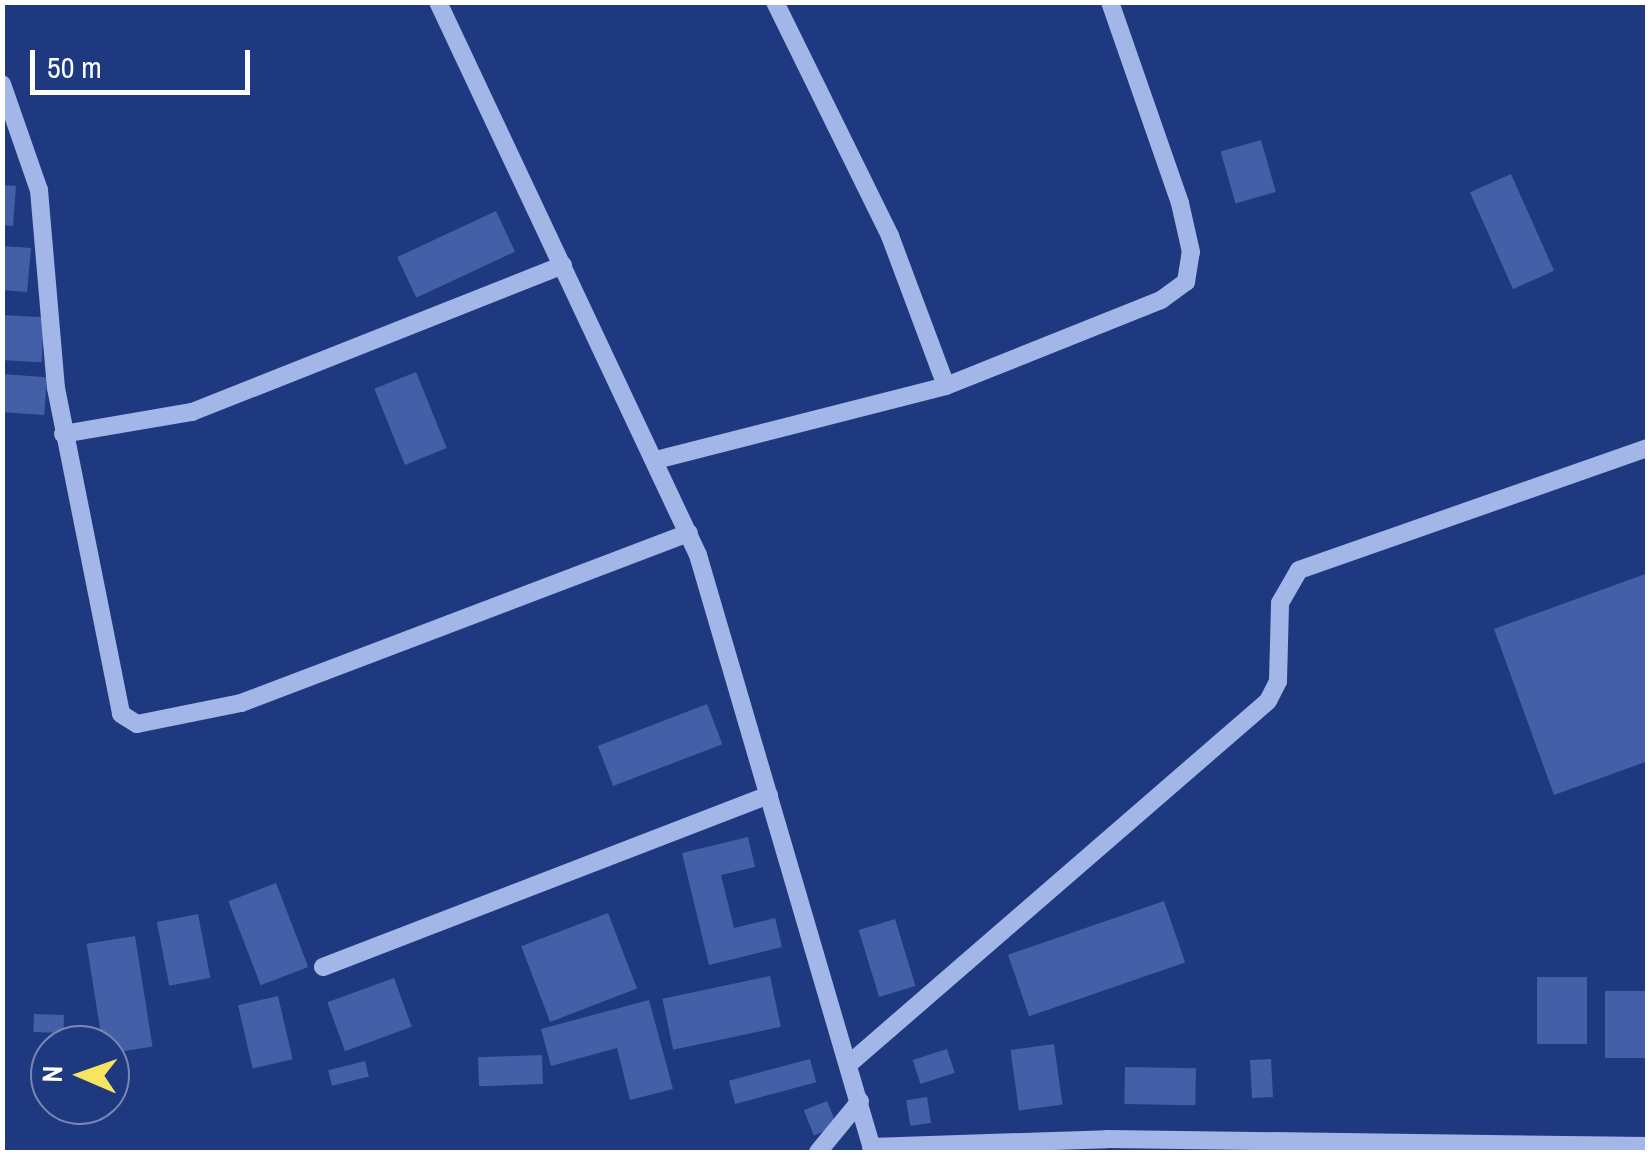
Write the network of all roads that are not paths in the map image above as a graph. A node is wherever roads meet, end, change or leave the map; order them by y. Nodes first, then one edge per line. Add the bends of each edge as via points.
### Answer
1 (438, 2) edge
2 (774, 2) edge
3 (1110, 2) edge
4 (2, 84) edge
5 (563, 266) junction
6 (946, 386) junction
7 (64, 434) junction
8 (1648, 448) edge
9 (660, 459) junction
10 (689, 533) junction
11 (769, 795) junction
12 (323, 968) dead end
13 (849, 1064) junction
14 (860, 1101) junction
15 (1648, 1146) edge
16 (872, 1150) edge
17 (818, 1152) edge

1 - 5 street
2 - 6 street via 890,236
3 - 6 street via 1180,203 1191,252 1186,282 1161,300
4 - 7 street via 39,190
5 - 7 street via 192,412
5 - 9 street
6 - 9 street
7 - 10 street via 114,704 137,724 241,704
8 - 13 street via 1298,570 1280,604 1278,680 1268,701
9 - 10 street
10 - 11 street
11 - 12 street
11 - 13 street
13 - 14 street
14 - 16 street
14 - 17 street
15 - 16 street via 1107,1140

